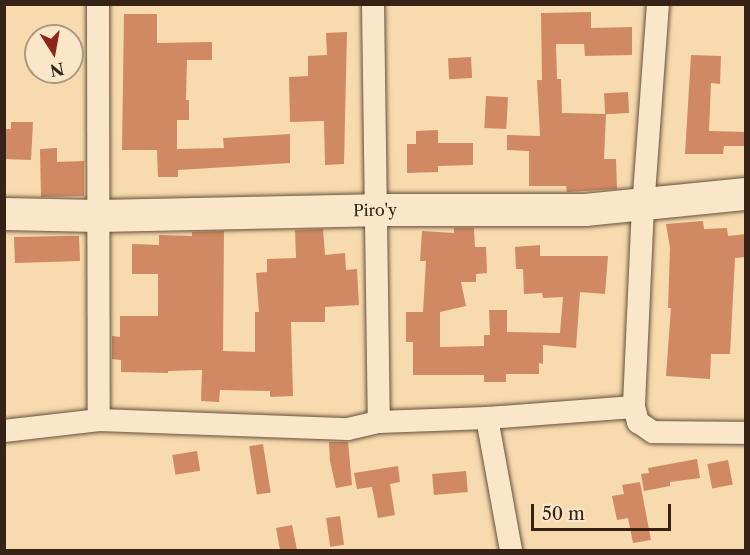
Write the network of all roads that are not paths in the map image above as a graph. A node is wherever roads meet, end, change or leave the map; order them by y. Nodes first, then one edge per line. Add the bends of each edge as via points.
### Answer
1 (98, 4) edge
2 (373, 4) edge
3 (658, 4) edge
4 (746, 194) edge
5 (643, 206) junction
6 (375, 210) junction
7 (4, 214) edge
8 (99, 216) junction
9 (634, 407) junction
10 (487, 418) junction
11 (99, 420) junction
12 (379, 422) junction
13 (4, 431) edge
14 (746, 433) edge
15 (511, 550) edge

1 - 8 street
2 - 6 street
3 - 5 street
4 - 5 main road, Piro'y
5 - 6 main road, Piro'y via 585,210
5 - 9 street
6 - 8 main road, Piro'y
6 - 12 street
7 - 8 main road, Piro'y
8 - 11 street
9 - 10 street
9 - 14 street via 638,422 652,432
10 - 12 street
10 - 15 street
11 - 12 street via 348,429
11 - 13 street

